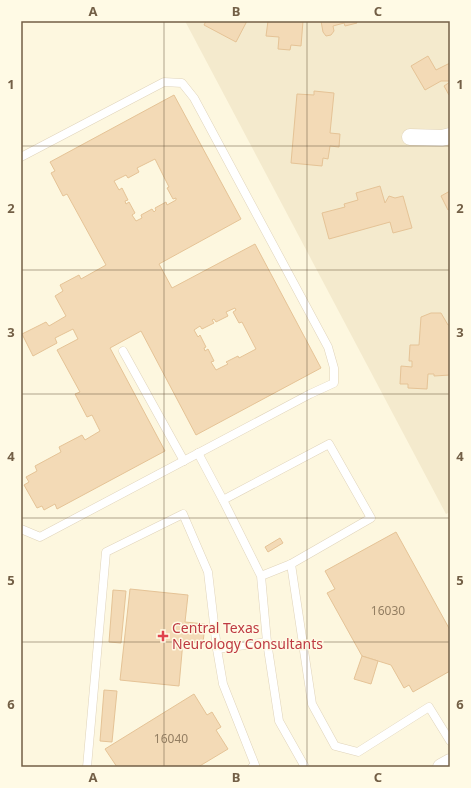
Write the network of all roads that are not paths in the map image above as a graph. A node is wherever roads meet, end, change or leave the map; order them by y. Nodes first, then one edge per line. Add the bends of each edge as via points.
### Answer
1 (450, 136) edge
2 (410, 137) dead end
3 (21, 157) edge
4 (124, 352) dead end
5 (198, 453) junction
6 (184, 461) junction
7 (223, 500) junction
8 (21, 529) edge
9 (291, 564) junction
10 (262, 576) junction
11 (267, 642) junction
12 (217, 649) junction
13 (450, 741) edge
14 (450, 762) edge
15 (87, 767) edge
16 (252, 767) edge
17 (305, 767) edge
18 (441, 767) edge

1 - 2 street
3 - 5 lane via 164,82 182,83 194,98 328,347 334,368 334,384
4 - 6 lane
5 - 6 lane
5 - 7 lane
6 - 8 lane via 40,537
7 - 9 lane via 329,444 371,518
7 - 10 lane
9 - 10 lane
9 - 13 lane via 312,704 335,746 358,752 429,707
10 - 11 lane
11 - 12 lane
11 - 17 lane via 279,721
12 - 15 lane via 208,572 183,514 106,552
12 - 16 lane via 223,684 255,765
14 - 18 street

